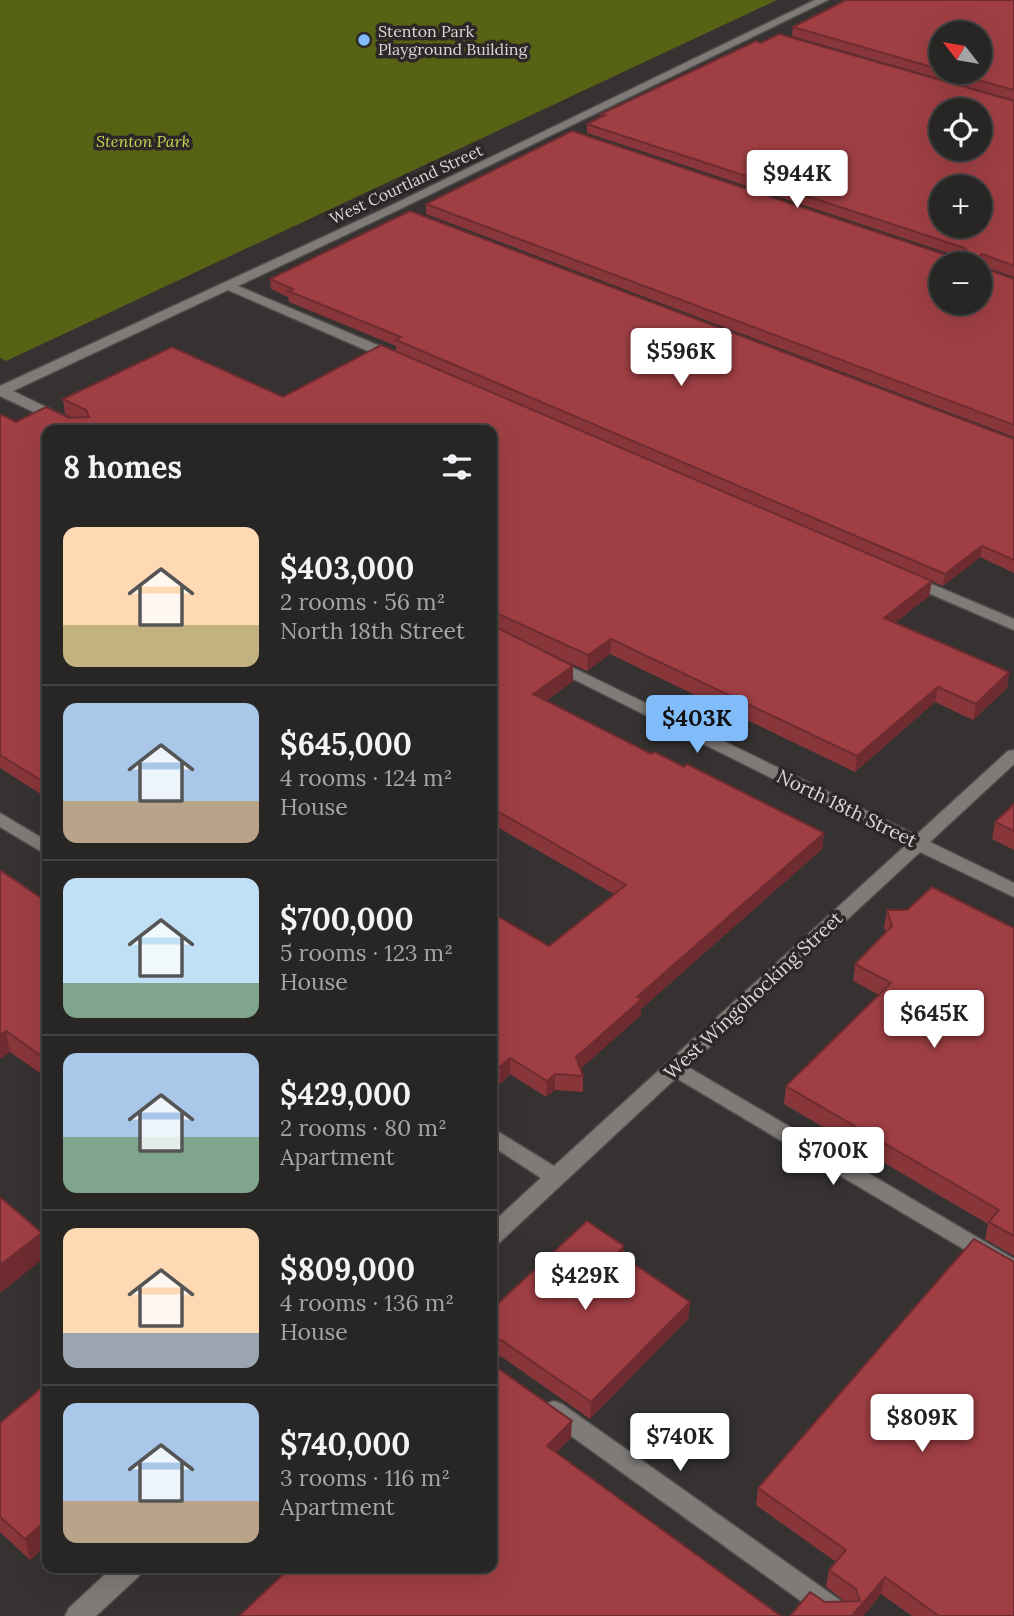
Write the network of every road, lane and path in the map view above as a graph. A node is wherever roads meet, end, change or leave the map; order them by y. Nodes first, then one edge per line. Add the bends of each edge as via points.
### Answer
1 (823, 0) edge
2 (759, 32) junction
3 (772, 36) edge
4 (558, 130) junction
5 (570, 134) edge
6 (226, 285) junction
7 (404, 362) edge
8 (1, 391) edge
9 (72, 425) edge
10 (900, 576) edge
11 (1014, 625) edge
12 (529, 651) edge
13 (1014, 755) edge
14 (0, 818) edge
15 (919, 843) junction
16 (42, 846) edge
17 (1014, 891) edge
18 (674, 1068) junction
19 (497, 1139) edge
20 (555, 1177) junction
21 (497, 1231) edge
22 (1014, 1270) edge
23 (537, 1398) edge
24 (125, 1573) edge
25 (78, 1616) edge
26 (842, 1616) edge

1 - 2 street, West Courtland Street
2 - 3 street
2 - 4 street, West Courtland Street
4 - 5 street
4 - 6 street, West Courtland Street via 400,210
6 - 7 street
6 - 8 street, West Courtland Street
8 - 9 street
10 - 11 street
12 - 15 street, North 18th Street
13 - 15 street, West Wingohocking Street
14 - 16 street
15 - 17 street, North 18th Street
15 - 18 street, West Wingohocking Street
18 - 20 street, West Wingohocking Street
18 - 22 street
19 - 20 street
20 - 21 street, West Wingohocking Street
23 - 26 street
24 - 25 street

